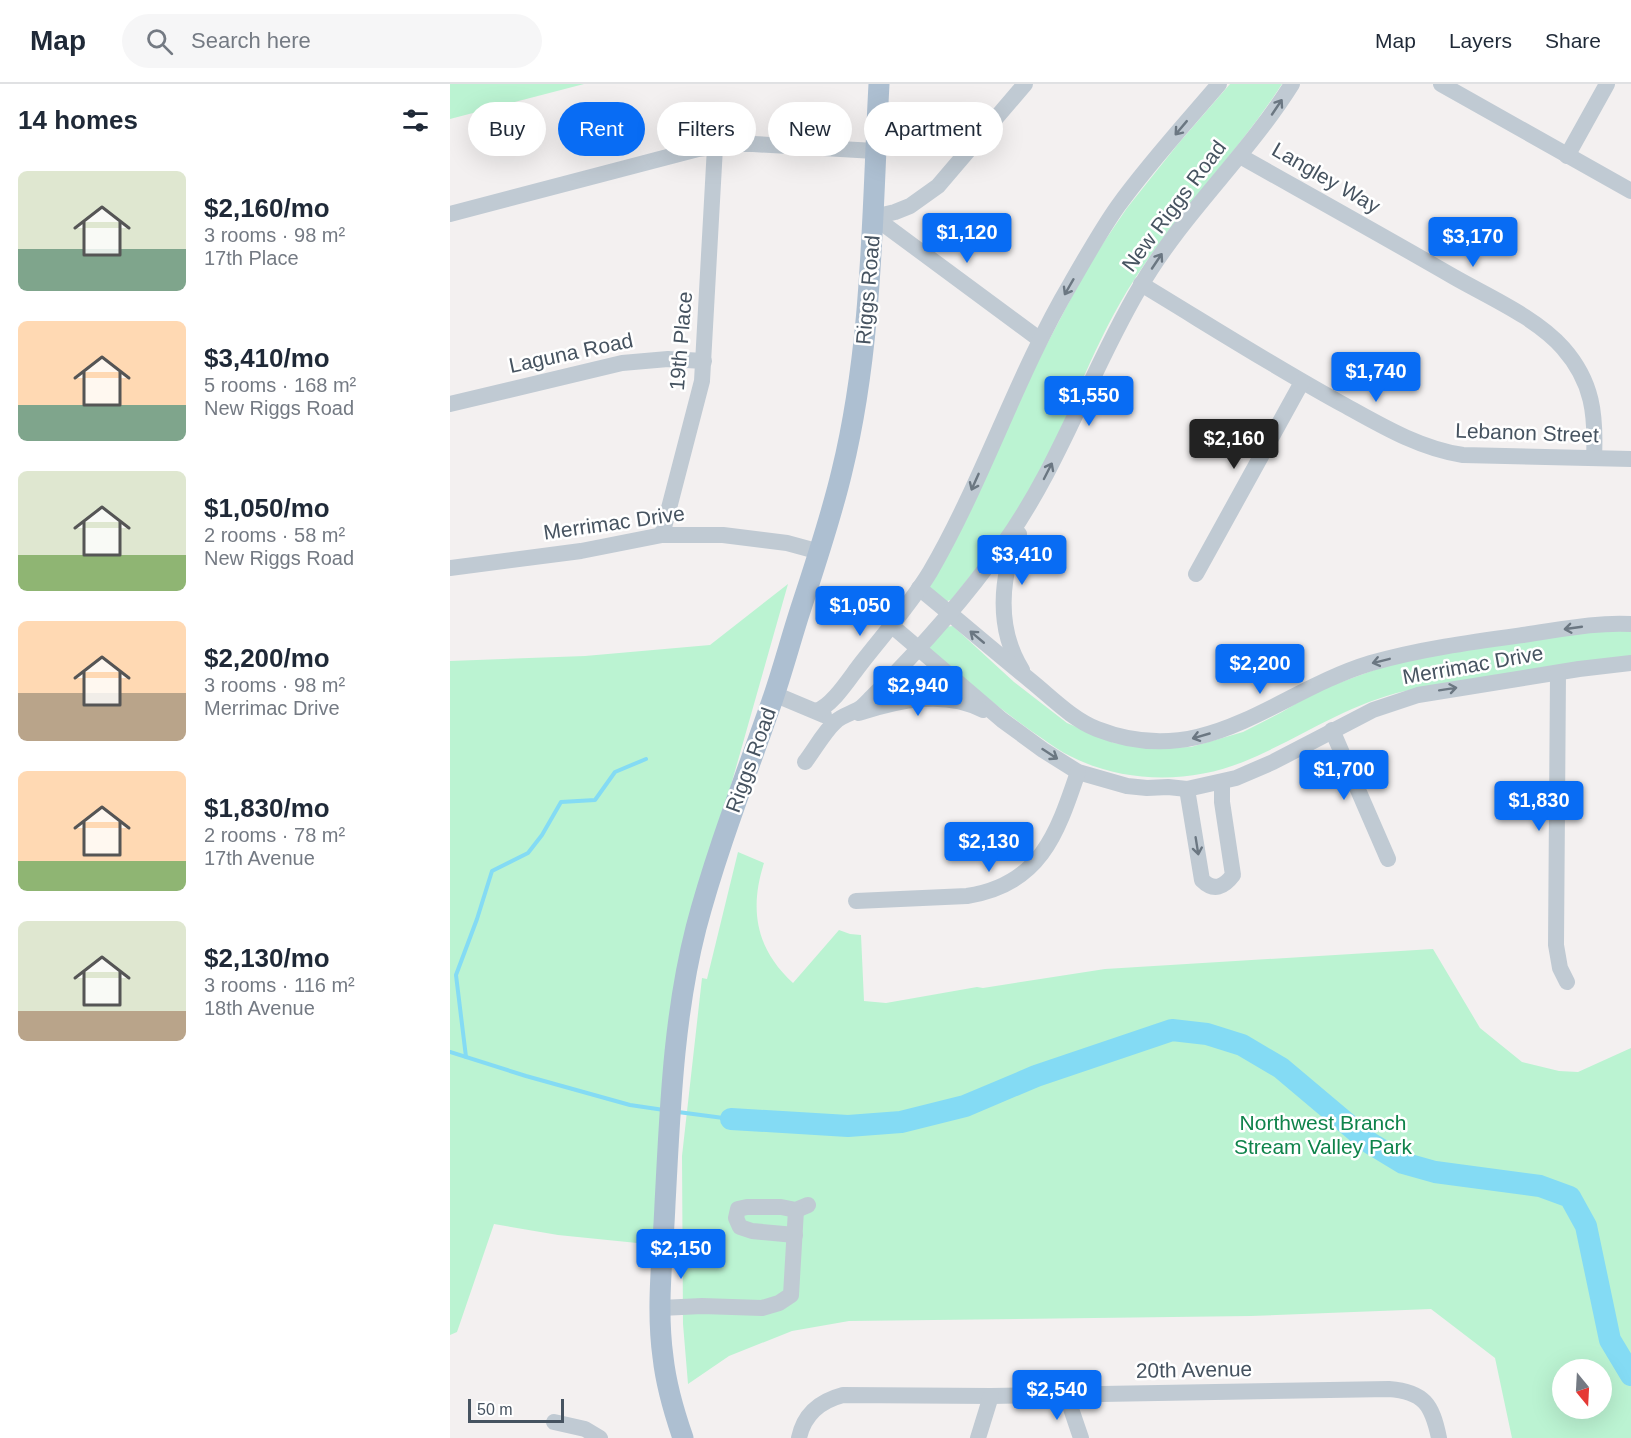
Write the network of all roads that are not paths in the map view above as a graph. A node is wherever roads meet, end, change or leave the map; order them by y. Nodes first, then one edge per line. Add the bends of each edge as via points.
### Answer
1 (879, 84) edge
2 (1025, 84) edge
3 (1219, 84) edge
4 (1292, 84) edge
5 (1441, 84) edge
6 (1607, 84) edge
7 (878, 102) edge
8 (756, 144) edge
9 (864, 150) edge
10 (669, 156) edge
11 (715, 156) edge
12 (875, 156) edge
13 (1240, 156) junction
14 (1567, 156) junction
15 (1631, 191) edge
16 (450, 214) edge
17 (874, 217) junction
18 (1141, 284) junction
19 (1039, 339) junction
20 (704, 361) junction
21 (1302, 382) junction
22 (450, 404) edge
23 (1594, 458) junction
24 (1631, 459) edge
25 (1036, 496) junction
26 (662, 535) junction
27 (820, 552) junction
28 (450, 568) edge
29 (1196, 574) dead end
30 (919, 588) junction
31 (949, 613) junction
32 (1631, 624) edge
33 (891, 625) junction
34 (918, 648) junction
35 (1631, 663) edge
36 (1558, 672) junction
37 (1030, 680) junction
38 (774, 694) junction
39 (816, 711) junction
40 (1002, 720) junction
41 (836, 721) junction
42 (1332, 730) junction
43 (805, 762) dead end
44 (1078, 772) junction
45 (1222, 782) junction
46 (1187, 789) junction
47 (1388, 859) dead end
48 (856, 902) dead end
49 (1567, 982) dead end
50 (795, 1235) junction
51 (661, 1308) junction
52 (1066, 1394) junction
53 (991, 1396) junction
54 (554, 1422) dead end
55 (600, 1438) edge
56 (683, 1438) edge
57 (799, 1438) edge
58 (978, 1438) edge
59 (1081, 1438) edge
60 (1440, 1438) edge

1 - 7 main road, Riggs Road
2 - 17 street via 938,186 910,206
3 -> 19 street, New Riggs Road via 1118,207
13 -> 4 street, New Riggs Road
5 - 14 street
6 - 14 street
8 - 9 street
10 - 16 street
11 - 20 street, 19th Place
12 - 17 main road, Riggs Road
18 -> 13 street, New Riggs Road via 1170,241
13 - 23 street, Langley Way via 1510,309 1554,339 1578,368 1589,392 1595,421
14 - 15 street
17 - 19 street
17 - 27 main road, Riggs Road via 854,418
18 - 21 street, Lebanon Street
25 -> 18 street, New Riggs Road
19 -> 30 street, New Riggs Road via 963,510
20 - 22 street, Laguna Road via 668,358 622,363
20 - 26 street, 19th Place via 700,396
21 - 23 street, Lebanon Street via 1437,450 1463,455
21 - 29 street
23 - 24 street, Lebanon Street
25 - 31 street, New Riggs Road via 1003,546
25 - 37 street via 1008,565 1003,596 1007,637
26 - 27 street, Merrimac Drive via 723,535 787,543
26 - 28 street, Merrimac Drive
27 - 38 main road, Riggs Road
30 - 31 street, Merrimac Drive
30 - 33 street, New Riggs Road
31 - 34 street, New Riggs Road
37 -> 31 street, Merrimac Drive
32 -> 37 street, Merrimac Drive via 1605,623 1474,642 1371,663 1244,722 1178,741 1131,739 1096,728
33 - 34 street, Merrimac Drive
33 - 39 street, New Riggs Road via 839,692
34 - 40 street, Merrimac Drive
34 - 41 street, New Riggs Road via 861,708
35 - 36 street, Merrimac Drive
42 -> 36 street, Merrimac Drive via 1373,710 1418,695
36 - 49 street via 1556,945
38 - 39 street
38 - 51 main road, Riggs Road via 736,802 687,966 669,1125
39 - 41 street
40 - 41 street via 965,703 937,699 908,700
40 -> 44 street, Merrimac Drive
41 - 43 street, New Riggs Road
42 - 45 street, Merrimac Drive via 1260,768
42 - 47 street
44 - 46 street, Merrimac Drive via 1126,786
44 - 48 street via 1048,846 1008,884 967,896
45 - 46 street, Merrimac Drive
46 -> 45 street via 1202,880 1216,888 1226,885 1233,875
50 - 50 street via 802,1207 738,1209 740,1227
50 - 51 street via 791,1295 779,1303 762,1308
51 - 56 main road, Riggs Road via 664,1365
52 - 53 street, 20th Avenue
52 - 59 street
52 - 60 street, 20th Avenue via 1403,1390 1424,1399
53 - 57 street, 20th Avenue via 843,1395 820,1403
53 - 58 street
54 - 55 street via 585,1429

